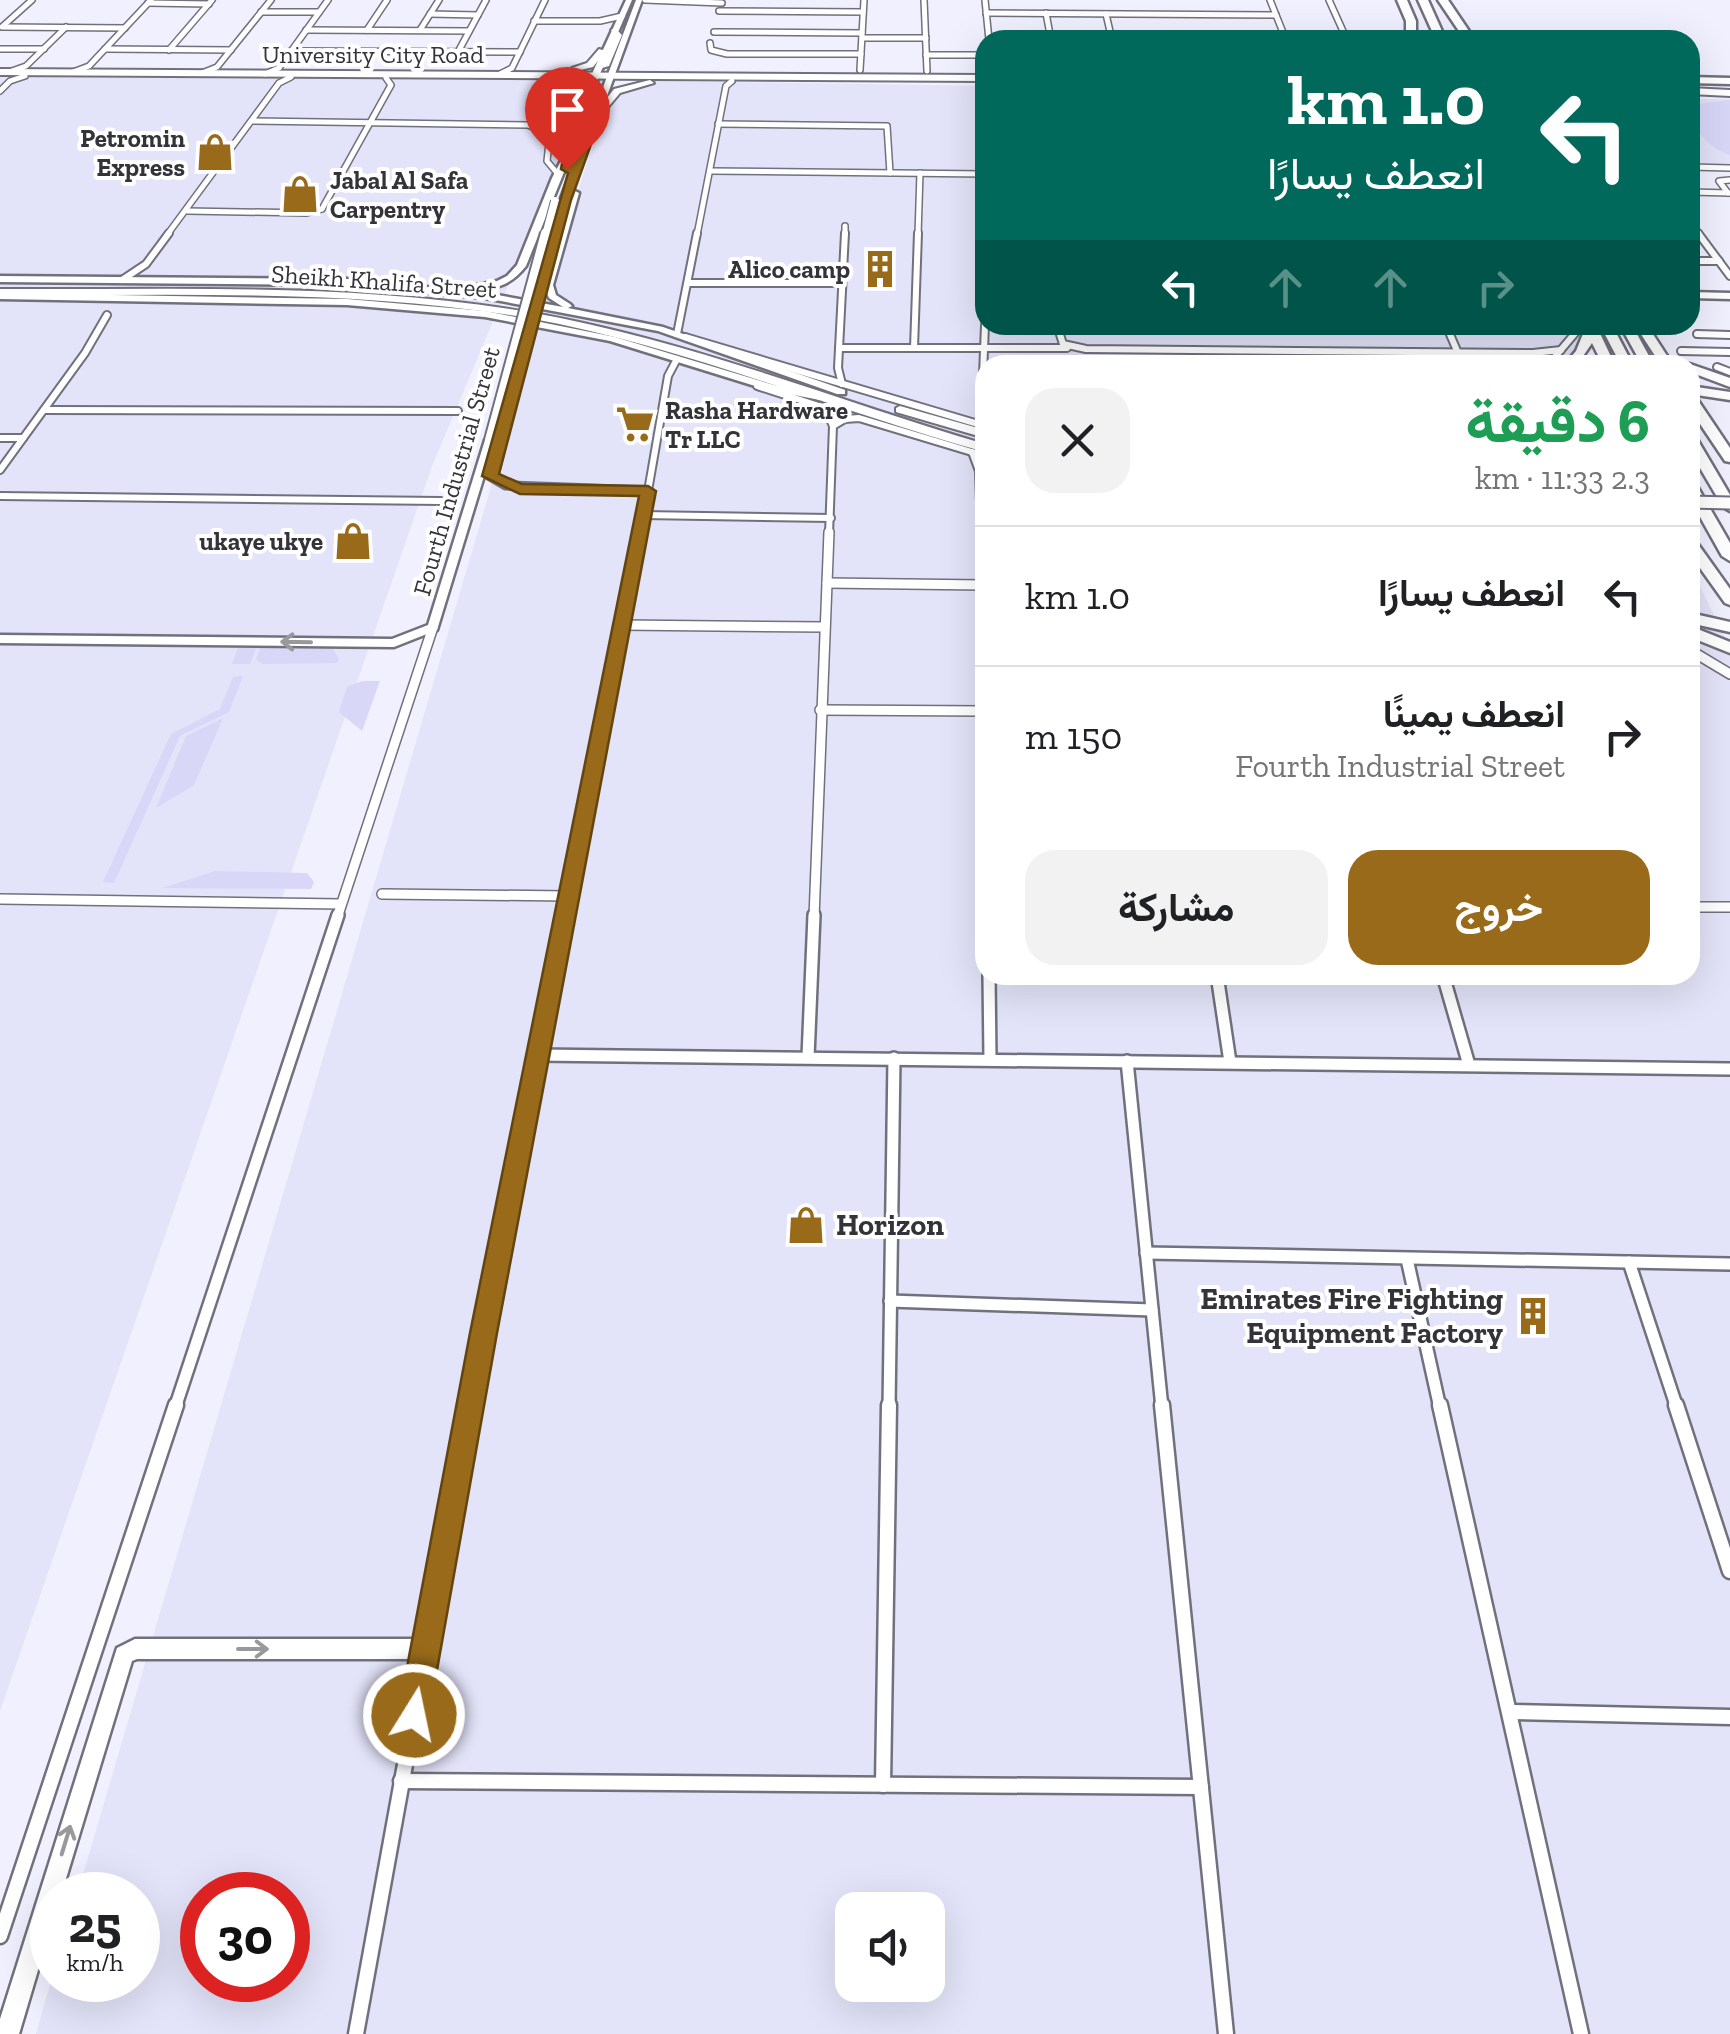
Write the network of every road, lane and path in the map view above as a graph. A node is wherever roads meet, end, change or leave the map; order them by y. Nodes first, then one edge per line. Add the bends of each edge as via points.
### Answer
1 (32, 0) edge
2 (271, 0) edge
3 (328, 0) edge
4 (388, 0) edge
5 (439, 0) edge
6 (486, 0) edge
7 (544, 0) edge
8 (628, 0) edge
9 (864, 0) edge
10 (924, 0) edge
11 (985, 0) edge
12 (1126, 0) edge
13 (1270, 0) edge
14 (1329, 0) edge
15 (1402, 0) edge
16 (1411, 0) edge
17 (1423, 0) edge
18 (1442, 0) edge
19 (1460, 0) edge
20 (722, 1) edge
21 (150, 2) edge
22 (210, 2) edge
23 (640, 2) edge
24 (654, 2) edge
25 (262, 12) junction
26 (319, 12) junction
27 (719, 12) junction
28 (863, 12) junction
29 (986, 13) junction
30 (430, 14) junction
31 (1046, 14) junction
32 (1106, 14) junction
33 (1129, 14) junction
34 (478, 15) junction
35 (1276, 15) junction
36 (622, 16) junction
37 (534, 20) junction
38 (600, 21) junction
39 (66, 27) junction
40 (1, 28) edge
41 (125, 28) junction
42 (616, 28) junction
43 (306, 30) junction
44 (367, 30) junction
45 (420, 30) junction
46 (469, 30) junction
47 (988, 30) edge
48 (1049, 30) edge
49 (1110, 30) edge
50 (1282, 30) edge
51 (1342, 30) edge
52 (1412, 30) edge
53 (1424, 30) edge
54 (1436, 30) edge
55 (1454, 30) edge
56 (1470, 30) edge
57 (1474, 30) edge
58 (714, 32) junction
59 (862, 35) junction
60 (926, 38) junction
61 (0, 49) edge
62 (44, 49) junction
63 (105, 49) junction
64 (169, 50) junction
65 (231, 50) junction
66 (292, 50) junction
67 (602, 51) junction
68 (458, 52) junction
69 (520, 52) junction
70 (621, 53) junction
71 (861, 54) junction
72 (926, 54) junction
73 (975, 55) edge
74 (92, 69) junction
75 (220, 70) junction
76 (860, 70) junction
77 (28, 71) junction
78 (516, 71) junction
79 (927, 72) junction
80 (4, 74) edge
81 (279, 75) junction
82 (536, 75) junction
83 (700, 76) junction
84 (499, 77) junction
85 (386, 78) junction
86 (848, 78) junction
87 (872, 78) junction
88 (913, 78) junction
89 (938, 78) junction
90 (600, 79) junction
91 (632, 80) junction
92 (681, 80) junction
93 (975, 80) edge
94 (975, 80) edge
95 (723, 81) junction
96 (1730, 86) edge
97 (1700, 87) edge
98 (1700, 90) edge
99 (0, 92) edge
100 (1710, 93) joint
101 (582, 109) junction
102 (592, 119) junction
103 (253, 122) junction
104 (371, 122) junction
105 (718, 124) junction
106 (576, 150) junction
107 (1700, 167) edge
108 (1730, 168) edge
109 (710, 171) junction
110 (557, 173) junction
111 (890, 173) junction
112 (920, 173) junction
113 (975, 174) edge
114 (1730, 180) edge
115 (1700, 192) edge
116 (1729, 192) edge
117 (187, 211) junction
118 (845, 226) dead end
119 (1700, 235) edge
120 (1700, 261) edge
121 (1718, 261) junction
122 (146, 264) junction
123 (1730, 276) edge
124 (122, 280) junction
125 (188, 281) junction
126 (0, 282) edge
127 (688, 282) junction
128 (842, 282) junction
129 (426, 289) junction
130 (356, 290) junction
131 (0, 294) edge
132 (229, 294) junction
133 (1729, 298) edge
134 (1700, 299) edge
135 (348, 302) junction
136 (580, 311) junction
137 (107, 315) dead end
138 (1700, 334) edge
139 (986, 335) edge
140 (1059, 335) edge
141 (1450, 335) edge
142 (1577, 335) edge
143 (1596, 335) edge
144 (1601, 335) edge
145 (1647, 335) edge
146 (1730, 335) edge
147 (681, 336) junction
148 (1650, 340) junction
149 (1599, 343) junction
150 (839, 348) junction
151 (914, 348) junction
152 (1073, 348) junction
153 (985, 349) junction
154 (1561, 350) junction
155 (1272, 352) junction
156 (1458, 352) junction
157 (1730, 352) edge
158 (1533, 353) junction
159 (984, 355) edge
160 (1273, 355) edge
161 (1537, 355) edge
162 (1556, 355) edge
163 (1596, 355) edge
164 (1604, 355) edge
165 (1619, 355) edge
166 (1660, 355) edge
167 (1674, 355) edge
168 (677, 358) junction
169 (1700, 359) edge
170 (1717, 367) dead end
171 (838, 368) junction
172 (1700, 369) edge
173 (1730, 372) edge
174 (722, 373) junction
175 (818, 376) junction
176 (1730, 383) edge
177 (842, 388) junction
178 (1700, 392) edge
179 (1730, 396) edge
180 (826, 398) junction
181 (44, 410) junction
182 (458, 412) dead end
183 (975, 413) edge
184 (1700, 414) edge
185 (849, 418) junction
186 (886, 418) junction
187 (959, 419) junction
188 (975, 425) edge
189 (834, 426) junction
190 (975, 426) edge
191 (0, 438) edge
192 (23, 438) junction
193 (496, 440) junction
194 (975, 449) edge
195 (975, 449) edge
196 (1700, 456) edge
197 (1730, 458) edge
198 (0, 470) edge
199 (1700, 490) edge
200 (648, 491) junction
201 (1730, 493) edge
202 (0, 496) edge
203 (441, 502) dead end
204 (1700, 503) edge
205 (1730, 505) edge
206 (1700, 506) edge
207 (643, 515) junction
208 (831, 518) junction
209 (1700, 556) edge
210 (1730, 556) edge
211 (827, 583) junction
212 (975, 585) edge
213 (1730, 600) edge
214 (1700, 620) edge
215 (621, 625) junction
216 (434, 627) junction
217 (825, 627) junction
218 (1730, 627) edge
219 (1700, 634) edge
220 (0, 639) edge
221 (1730, 648) edge
222 (1700, 656) edge
223 (1730, 674) edge
224 (820, 710) junction
225 (975, 711) edge
226 (382, 894) dead end
227 (568, 896) junction
228 (0, 899) edge
229 (340, 904) junction
230 (1700, 907) edge
231 (1730, 907) edge
232 (989, 985) edge
233 (1219, 985) edge
234 (1446, 985) edge
235 (537, 1055) junction
236 (808, 1058) junction
237 (894, 1058) junction
238 (990, 1059) junction
239 (1126, 1061) junction
240 (1230, 1062) junction
241 (1469, 1066) junction
242 (1730, 1069) edge
243 (1146, 1253) junction
244 (1406, 1258) junction
245 (1629, 1262) junction
246 (1730, 1264) edge
247 (890, 1301) junction
248 (1152, 1310) junction
249 (1730, 1572) edge
250 (426, 1649) junction
251 (1510, 1712) junction
252 (1730, 1717) edge
253 (402, 1781) junction
254 (883, 1785) junction
255 (1201, 1787) junction
256 (0, 1936) edge
257 (7, 2034) edge
258 (356, 2034) edge
259 (1226, 2034) edge
260 (1581, 2034) edge

1 - 40 street
2 - 25 street
3 - 26 street
4 - 44 street
5 - 30 street
6 - 34 street
7 - 37 street
8 - 36 main road
9 - 28 street
10 - 60 street
11 - 29 street
12 - 33 street
13 - 35 street
14 - 51 street
15 - 52 highway
16 - 53 highway
17 - 54 highway
18 - 55 highway
18 - 56 highway
19 - 57 highway
20 - 24 street
20 - 27 street
21 - 22 street
21 - 41 street
22 - 64 street
23 - 24 street
23 - 70 main road
25 - 26 street
25 - 65 street
26 - 43 street
27 - 28 street
27 - 58 street
28 - 59 street
29 - 31 street
29 - 47 street
30 - 34 street
30 - 45 street
31 - 32 street
31 - 48 street
32 - 33 street
32 - 49 street
33 - 35 street
34 - 46 street
35 - 50 street
36 - 38 street
36 - 42 main road
37 - 38 street
37 - 69 street
38 - 42 street
39 - 40 street
39 - 41 street
39 - 62 street
41 - 63 street
42 - 67 main road
42 - 90 main road
43 - 44 street
43 - 66 street
44 - 45 street
45 - 46 street
46 - 68 street
58 - 59 street
58 - 71 street via 710,48 716,52
59 - 60 street
59 - 71 street
60 - 72 street
61 - 62 street
62 - 77 street
63 - 64 street
63 - 74 street
64 - 65 street
65 - 75 street
66 - 68 street
66 - 81 street
67 - 82 main road via 586,67
67 - 90 main road
68 - 69 street
69 - 78 street
70 - 83 main road via 633,68
70 - 90 main road
71 - 76 street
72 - 73 street
72 - 79 street
74 - 75 main road, University City Road
74 - 77 main road, University City Road
75 - 81 main road, University City Road
76 - 86 street
76 - 87 street
77 - 80 main road, University City Road
77 - 81 main road, University City Road
78 - 82 main road, University City Road
78 - 84 main road, University City Road
79 - 88 street
79 - 89 street
80 - 99 street
81 - 84 main road, University City Road
81 - 85 main road, University City Road
81 - 103 street
82 - 90 main road, University City Road
83 - 90 main road, University City Road
83 - 91 main road
83 - 95 main road, University City Road
84 - 85 main road, University City Road
84 - 90 main road
84 - 101 main road via 566,86 579,95
85 - 104 street via 391,85
86 - 87 main road, University City Road
86 - 95 main road, University City Road
87 - 88 main road, University City Road
88 - 89 main road, University City Road
89 - 93 main road, University City Road
90 - 91 main road, University City Road
90 - 101 main road, Fourth Industrial Street
90 - 102 main road
90 - 102 main road, Fourth Industrial Street via 604,102
91 - 92 main road, University City Road
92 - 95 main road, University City Road
92 - 102 main road via 617,91
94 - 95 main road, University City Road
95 - 105 street
96 - 97 highway
96 - 100 main road
98 - 100 highway
101 - 106 main road, Fourth Industrial Street
102 - 106 main road, Fourth Industrial Street
103 - 104 street
103 - 117 street
104 - 110 street via 535,127 552,138 548,161
104 - 117 street via 320,210
105 - 109 street
105 - 111 street via 887,126
106 - 110 main road
106 - 136 main road via 578,182 548,284 552,296
106 - 193 main road, Fourth Industrial Street, bridge
107 - 108 street
109 - 111 street
109 - 127 street
110 - 129 main road via 514,276 475,289
111 - 112 street
112 - 113 street
112 - 151 street
114 - 116 street via 1719,182
115 - 116 street
117 - 122 street
118 - 128 street
119 - 121 street
120 - 121 street
121 - 123 street
122 - 124 street
122 - 125 street via 145,277
124 - 125 main road
124 - 126 main road
125 - 129 main road
125 - 130 main road
126 - 130 main road, Sheikh Khalifa Street
127 - 128 street
127 - 147 street
128 - 150 street
129 - 136 main road
130 - 177 main road, Sheikh Khalifa Street via 568,315
131 - 132 main road, Sheikh Khalifa Street
131 - 135 main road
132 - 135 main road
132 - 180 main road, Sheikh Khalifa Street via 380,298 527,315 644,341
133 - 134 main road
135 - 168 main road via 520,319
136 - 147 main road
137 - 181 street
138 - 146 street
139 - 153 street
140 - 152 street
141 - 156 street
142 - 154 street
143 - 149 highway
144 - 165 highway
145 - 148 highway
147 - 175 street
147 - 177 main road
148 - 166 highway
148 - 167 highway
149 - 163 highway
149 - 164 highway
150 - 151 street
150 - 171 street
151 - 153 street
152 - 153 street
152 - 155 street
153 - 159 street
154 - 158 street
154 - 162 street
155 - 156 street
155 - 160 street
156 - 158 street
157 - 169 street
158 - 161 street
168 - 174 main road
168 - 200 street
170 - 173 street
171 - 175 street
171 - 177 street
172 - 176 highway
174 - 180 main road
174 - 189 street via 825,408
175 - 177 street
177 - 187 street
177 - 190 main road, Sheikh Khalifa Street
178 - 179 highway
180 - 186 main road, Sheikh Khalifa Street
181 - 182 street
181 - 192 street
183 - 187 street
184 - 197 highway
185 - 186 main road
185 - 189 street
185 - 195 street
186 - 194 main road, Sheikh Khalifa Street
187 - 188 street
189 - 208 street
191 - 192 street
192 - 198 street
193 - 200 main road, Fourth Industrial Street via 490,476 520,489
193 - 216 main road, Fourth Industrial Street
196 - 205 highway
199 - 201 main road
200 - 207 main road
202 - 203 street
204 - 205 main road, bridge
206 - 210 highway
207 - 208 street
207 - 215 main road
208 - 211 street
209 - 213 highway
211 - 212 street
211 - 217 street
214 - 218 highway
215 - 217 street
215 - 227 main road
216 -> 220 main road via 394,642
216 - 229 street
217 - 224 street
219 - 221 highway
222 - 223 street
224 - 225 street
224 - 236 street
226 - 227 street
227 - 235 main road
228 - 229 street
229 - 256 street
230 - 231 street
232 - 238 street
233 - 240 street
234 - 241 street
235 - 236 street
235 - 250 main road
236 - 237 street
237 - 238 street
237 - 247 street
238 - 239 street
239 - 240 street
239 - 243 street
240 - 241 street
241 - 242 street
243 - 244 street
243 - 248 street
244 - 245 street
244 - 251 street
245 - 246 street
245 - 249 street
247 - 248 street
247 - 254 street
248 - 255 street
250 - 253 street
257 -> 250 main road via 124,1655 135,1649
251 - 252 street
251 - 260 street
253 - 254 street
253 - 258 street
254 - 255 street
255 - 259 street

